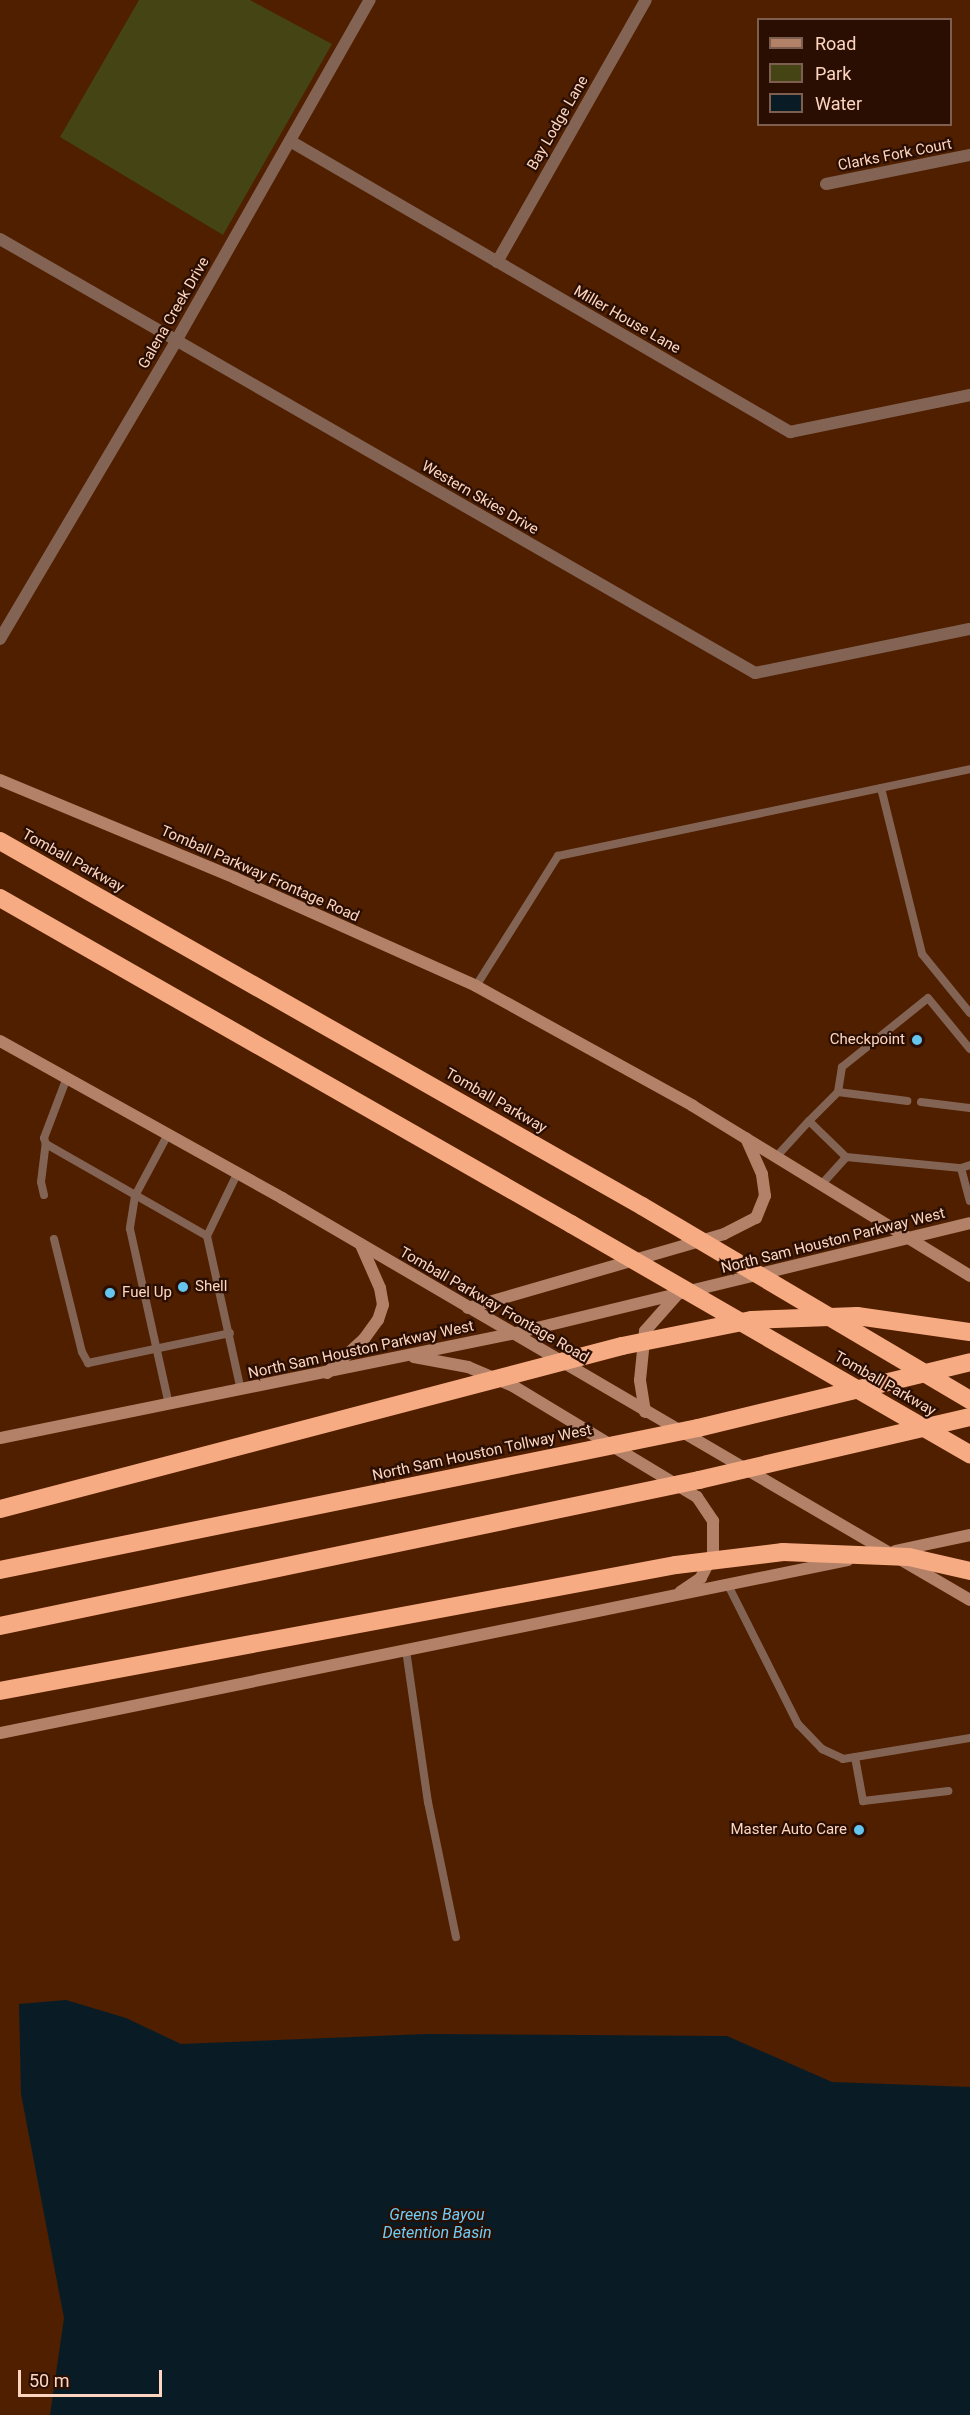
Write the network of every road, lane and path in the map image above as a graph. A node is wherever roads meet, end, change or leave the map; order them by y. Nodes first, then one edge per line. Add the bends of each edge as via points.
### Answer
1 (370, 0) edge
2 (646, 0) edge
3 (290, 141) junction
4 (970, 155) edge
5 (826, 184) dead end
6 (0, 238) edge
7 (497, 262) junction
8 (176, 341) junction
9 (970, 395) edge
10 (970, 629) edge
11 (0, 639) edge
12 (970, 769) edge
13 (0, 780) edge
14 (881, 788) junction
15 (0, 841) edge
16 (0, 898) edge
17 (476, 986) junction
18 (970, 1013) edge
19 (0, 1041) edge
20 (970, 1049) edge
21 (66, 1080) junction
22 (838, 1092) junction
23 (907, 1101) dead end
24 (921, 1102) dead end
25 (970, 1108) edge
26 (809, 1121) junction
27 (167, 1136) junction
28 (746, 1138) junction
29 (46, 1144) junction
30 (777, 1156) junction
31 (846, 1157) junction
32 (970, 1165) edge
33 (962, 1168) junction
34 (237, 1174) junction
35 (822, 1184) junction
36 (44, 1196) dead end
37 (135, 1196) junction
38 (970, 1201) edge
39 (970, 1223) edge
40 (207, 1236) junction
41 (909, 1238) junction
42 (54, 1239) dead end
43 (361, 1245) junction
44 (970, 1276) edge
45 (678, 1294) junction
46 (468, 1308) junction
47 (970, 1332) edge
48 (230, 1333) junction
49 (516, 1333) junction
50 (155, 1350) junction
51 (409, 1356) junction
52 (970, 1362) edge
53 (327, 1373) junction
54 (241, 1390) junction
55 (970, 1400) edge
56 (169, 1405) junction
57 (645, 1412) junction
58 (970, 1417) edge
59 (0, 1438) edge
60 (970, 1454) edge
61 (0, 1509) edge
62 (970, 1535) edge
63 (886, 1552) junction
64 (0, 1570) edge
65 (970, 1571) edge
66 (728, 1585) junction
67 (674, 1596) junction
68 (970, 1600) edge
69 (0, 1626) edge
70 (406, 1650) junction
71 (0, 1691) edge
72 (0, 1733) edge
73 (970, 1738) edge
74 (855, 1757) junction
75 (948, 1791) dead end
76 (456, 1937) dead end

1 - 3 street, Galena Creek Drive
2 - 7 street, Bay Lodge Lane
3 - 7 street, Miller House Lane
3 - 8 street, Galena Creek Drive
4 - 5 street, Clarks Fork Court
6 - 8 street, Western Skies Drive
7 - 9 street, Miller House Lane via 790,432
8 - 10 street, Western Skies Drive via 754,673
8 - 11 street, Galena Creek Drive
12 - 14 lane
13 - 17 main road, Tomball Parkway Frontage Road via 235,878
14 - 17 lane via 558,856
14 - 18 lane via 922,954
15 - 55 highway, Tomball Parkway, bridge via 642,1206
16 - 60 highway, Tomball Parkway, bridge
17 - 28 main road, Tomball Parkway Frontage Road
19 - 21 main road, Tomball Parkway Frontage Road
20 - 22 lane via 928,998 842,1067
21 - 27 main road, Tomball Parkway Frontage Road
21 - 29 lane via 44,1138
22 - 23 lane
22 - 26 lane
24 - 25 lane
26 - 30 lane
26 - 31 lane
27 - 34 main road, Tomball Parkway Frontage Road
27 - 37 lane
28 - 30 main road, Tomball Parkway Frontage Road
28 - 46 main road via 762,1174 765,1196 756,1218 724,1234
29 - 36 lane via 41,1182
29 - 37 lane
30 - 35 main road, Tomball Parkway Frontage Road
31 - 33 lane
31 - 35 lane
32 - 33 lane
33 - 38 lane
34 - 40 lane
34 - 43 main road, Tomball Parkway Frontage Road
35 - 41 main road, Tomball Parkway Frontage Road
37 - 40 lane
37 - 50 lane via 130,1229
39 - 41 main road, North Sam Houston Parkway West
40 - 48 lane
41 - 44 main road, Tomball Parkway Frontage Road
41 - 45 main road, North Sam Houston Parkway West
42 - 50 lane via 84,1359 94,1364
43 - 46 main road, Tomball Parkway Frontage Road
43 - 53 main road via 380,1288 382,1305 378,1320 364,1339
45 - 49 main road, North Sam Houston Parkway West
45 - 57 main road via 645,1331 640,1380
46 - 49 main road, Tomball Parkway Frontage Road
47 - 61 highway, bridge via 857,1316 752,1320 622,1346
48 - 50 lane
48 - 54 lane
49 - 51 main road, North Sam Houston Parkway West
49 - 57 main road, Tomball Parkway Frontage Road
50 - 56 lane
51 - 53 main road, North Sam Houston Parkway West
51 - 67 main road via 468,1367 513,1386 698,1497 713,1521 713,1554 700,1578
52 - 64 highway, North Sam Houston Tollway West, bridge via 698,1428
53 - 54 main road, North Sam Houston Parkway West
54 - 56 main road, North Sam Houston Parkway West
56 - 59 main road, North Sam Houston Parkway West
57 - 63 main road, Tomball Parkway Frontage Road
58 - 69 highway, bridge via 699,1480
62 - 63 main road
63 - 66 main road
63 - 68 main road, Tomball Parkway Frontage Road
65 - 71 highway, bridge via 909,1557 783,1552 687,1563
66 - 67 main road
66 - 74 lane via 798,1724 811,1741 833,1756
67 - 70 main road
70 - 72 main road
70 - 76 lane via 428,1802
73 - 74 lane
74 - 75 lane via 863,1802

